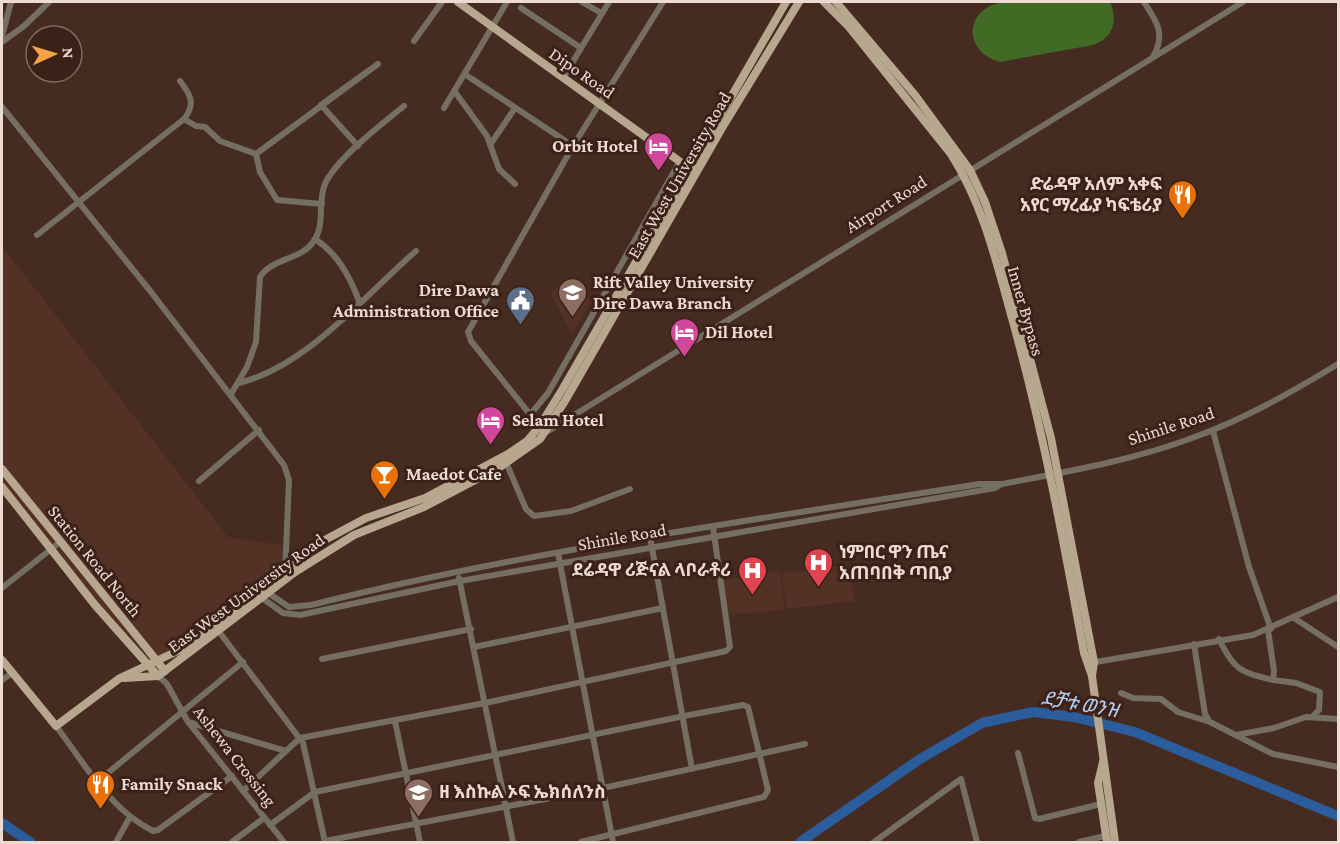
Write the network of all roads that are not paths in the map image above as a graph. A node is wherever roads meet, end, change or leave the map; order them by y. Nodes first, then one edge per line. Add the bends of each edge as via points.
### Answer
1 (11, 2) edge
2 (49, 2) edge
3 (442, 2) edge
4 (458, 2) edge
5 (507, 2) edge
6 (582, 2) edge
7 (609, 2) edge
8 (663, 2) edge
9 (786, 2) edge
10 (799, 2) edge
11 (824, 2) edge
12 (836, 2) edge
13 (1144, 2) edge
14 (1243, 2) edge
15 (521, 8) dead end
16 (601, 13) junction
17 (493, 27) junction
18 (2, 36) edge
19 (414, 41) dead end
20 (2, 42) edge
21 (581, 48) junction
22 (1151, 60) junction
23 (466, 75) junction
24 (563, 78) junction
25 (180, 81) dead end
26 (455, 92) junction
27 (600, 103) junction
28 (321, 105) junction
29 (404, 106) dead end
30 (2, 107) edge
31 (444, 108) dead end
32 (515, 108) junction
33 (184, 118) junction
34 (490, 145) junction
35 (358, 146) junction
36 (573, 146) junction
37 (256, 154) junction
38 (680, 161) junction
39 (693, 171) junction
40 (967, 172) junction
41 (515, 184) dead end
42 (78, 200) junction
43 (322, 204) junction
44 (655, 228) junction
45 (663, 233) junction
46 (37, 236) dead end
47 (315, 239) junction
48 (416, 251) dead end
49 (359, 302) junction
50 (1338, 364) edge
51 (238, 383) junction
52 (231, 394) junction
53 (530, 416) junction
54 (259, 430) junction
55 (542, 430) junction
56 (1213, 430) junction
57 (505, 460) junction
58 (2, 469) edge
59 (1055, 475) junction
60 (199, 481) dead end
61 (1002, 483) junction
62 (630, 489) dead end
63 (3, 492) edge
64 (713, 527) junction
65 (340, 532) junction
66 (715, 536) junction
67 (650, 537) junction
68 (344, 541) junction
69 (60, 542) junction
70 (652, 547) junction
71 (52, 549) junction
72 (558, 553) junction
73 (560, 563) junction
74 (284, 570) junction
75 (457, 571) junction
76 (286, 579) junction
77 (460, 581) junction
78 (2, 588) edge
79 (262, 593) junction
80 (1338, 597) edge
81 (663, 608) junction
82 (1294, 618) junction
83 (572, 626) junction
84 (217, 629) junction
85 (471, 629) junction
86 (1269, 629) junction
87 (1219, 639) junction
88 (1194, 644) junction
89 (474, 646) junction
90 (1338, 647) edge
91 (322, 659) dead end
92 (2, 660) edge
93 (159, 661) junction
94 (673, 661) junction
95 (243, 662) junction
96 (1090, 663) junction
97 (149, 664) junction
98 (12, 673) junction
99 (162, 673) junction
100 (120, 678) junction
101 (2, 680) edge
102 (1273, 680) junction
103 (582, 681) junction
104 (1121, 693) dead end
105 (485, 703) junction
106 (1204, 710) junction
107 (182, 712) junction
108 (684, 716) junction
109 (1312, 717) junction
110 (1197, 718) junction
111 (1338, 719) edge
112 (395, 721) junction
113 (188, 722) junction
114 (1210, 722) junction
115 (56, 726) junction
116 (593, 735) junction
117 (1235, 735) junction
118 (300, 738) junction
119 (805, 744) dead end
120 (286, 750) junction
121 (758, 753) junction
122 (1018, 753) dead end
123 (496, 754) junction
124 (1104, 761) junction
125 (1338, 767) edge
126 (692, 769) junction
127 (406, 773) junction
128 (232, 776) junction
129 (98, 781) junction
130 (603, 788) junction
131 (243, 791) junction
132 (315, 792) junction
133 (1101, 804) junction
134 (505, 807) junction
135 (130, 817) junction
136 (264, 818) junction
137 (416, 824) junction
138 (270, 825) junction
139 (613, 839) edge
140 (1106, 839) edge
141 (325, 842) edge
142 (116, 843) edge
143 (232, 843) edge
144 (284, 843) edge
145 (420, 843) edge
146 (513, 843) edge
147 (581, 843) edge
148 (874, 843) edge
149 (977, 843) edge
150 (1079, 843) edge
151 (1115, 843) edge

1 - 18 street
2 - 20 street
3 - 19 street
4 - 17 main road, Dipo Road
5 - 17 street
6 - 16 street
7 - 16 street
8 - 27 street
9 - 39 main road, East West University Road
10 - 39 main road, East West University Road
11 - 40 main road, Inner Bypass via 849,27
12 - 40 main road, Inner Bypass via 915,95
13 - 22 street via 1161,33
14 - 22 street, Airport Road
15 - 21 street
16 - 21 street
17 - 23 street
17 - 24 main road, Dipo Road
21 - 24 street
22 - 40 street, Airport Road
23 - 26 street
23 - 32 street
24 - 27 main road, Dipo Road
25 - 33 street via 192,101
26 - 31 street
26 - 34 street via 476,117
27 - 36 street
27 - 38 main road, Dipo Road
28 - 28 street via 362,76 378,64 349,84
28 - 35 street
28 - 37 street
29 - 35 street
30 - 42 street
32 - 34 street
32 - 36 street
33 - 37 street via 206,127 220,141
33 - 42 street
34 - 41 street via 499,168
35 - 43 street via 325,185
36 - 53 street via 468,332
37 - 43 street via 260,172 277,200
38 - 39 main road, Dipo Road
38 - 53 street via 548,393
39 - 44 main road, East West University Road
39 - 45 main road, East West University Road
40 - 55 street, Airport Road
40 - 59 main road, Inner Bypass via 1035,388
42 - 46 street
42 - 52 street
43 - 47 street via 320,230
44 - 45 main road
44 - 55 main road, East West University Road
45 - 55 main road, East West University Road
47 - 49 street via 335,256 351,280
47 - 51 street via 306,249 277,263 260,277 257,336 248,367
48 - 49 street
49 - 51 street via 296,356 272,371
50 - 56 street, Shinile Road
51 - 52 street
52 - 54 street
53 - 55 street
54 - 60 street
54 - 74 street via 284,465 289,480
55 - 57 main road, East West University Road
56 - 59 street, Shinile Road via 1179,443
56 - 86 street
57 - 62 street via 526,508 534,516 572,511
57 - 65 main road, East West University Road
57 - 68 main road, East West University Road via 430,504
58 - 69 main road, Station Road North
59 - 61 street, Shinile Road
59 - 96 main road, Inner Bypass
61 - 64 street, Shinile Road
61 - 66 street, Shinile Road via 995,488
63 - 71 main road, Station Road North
64 - 66 street
64 - 67 street, Shinile Road
65 - 68 main road
65 - 74 main road, East West University Road
66 - 70 street, Shinile Road
66 - 94 street via 730,649
67 - 70 street
67 - 72 street, Shinile Road
68 - 76 main road, East West University Road
69 - 71 street
69 - 93 main road, Station Road North
70 - 73 street, Shinile Road
70 - 81 street
71 - 78 street
71 - 97 main road, Station Road North via 95,605
72 - 73 street
72 - 75 street, Shinile Road
73 - 77 street, Shinile Road
73 - 83 street
74 - 76 street
74 - 79 main road, East West University Road
75 - 77 street
75 - 79 street, Shinile Road via 311,605 289,606
76 - 79 main road, East West University Road
77 - 79 street, Shinile Road via 291,616 278,610
77 - 85 street
79 - 84 main road, East West University Road
80 - 82 street
81 - 83 street
81 - 94 street
82 - 86 street
82 - 90 street
83 - 89 street
83 - 103 street
84 - 93 main road, East West University Road
84 - 95 street
84 - 99 main road, East West University Road
85 - 89 street
85 - 91 street
86 - 87 street
86 - 102 street
87 - 88 street
87 - 102 street via 1237,669
88 - 96 street
88 - 106 street
89 - 105 street
92 - 98 main road
93 - 97 main road, East West University Road
93 - 99 main road, Station Road North
94 - 103 street
94 - 108 street
95 - 107 street
95 - 118 street
96 - 124 main road, Inner Bypass
97 - 99 main road, Station Road North
97 - 100 main road, East West University Road
98 - 101 street
98 - 115 main road
99 - 100 main road
99 - 107 street, Ashewa Crossing
100 - 115 main road, East West University Road
102 - 109 street via 1320,692 1319,710
103 - 105 street
103 - 116 street
104 - 110 street via 1133,698 1161,699 1178,712
105 - 112 street
105 - 123 street
106 - 110 street
106 - 114 street
107 - 113 street, Ashewa Crossing
107 - 129 street
108 - 116 street
108 - 121 street via 746,705
108 - 126 street
109 - 111 street
109 - 117 street
110 - 114 street
112 - 118 street
112 - 127 street
113 - 120 street
113 - 128 street, Ashewa Crossing
114 - 117 street
115 - 129 street
116 - 123 street
116 - 130 street
117 - 125 street via 1274,754
118 - 120 street
118 - 132 street
119 - 121 street
120 - 131 street
121 - 126 street
121 - 139 street via 768,790 764,796
122 - 133 street via 1035,818
123 - 127 street
123 - 134 street
124 - 133 main road, Inner Bypass via 1098,783
124 - 151 main road, Inner Bypass
126 - 130 street
127 - 132 street
127 - 137 street
128 - 131 street, Ashewa Crossing
128 - 135 street via 158,830 153,831
129 - 135 street
130 - 134 street
130 - 139 street
131 - 136 street, Ashewa Crossing
132 - 138 street
132 - 141 street
133 - 140 main road, Inner Bypass
134 - 137 street
134 - 146 street
135 - 142 street
136 - 138 street, Ashewa Crossing
136 - 143 street
137 - 141 street
137 - 145 street
138 - 144 street, Ashewa Crossing
139 - 147 street
140 - 150 street
148 - 149 street via 962,779

